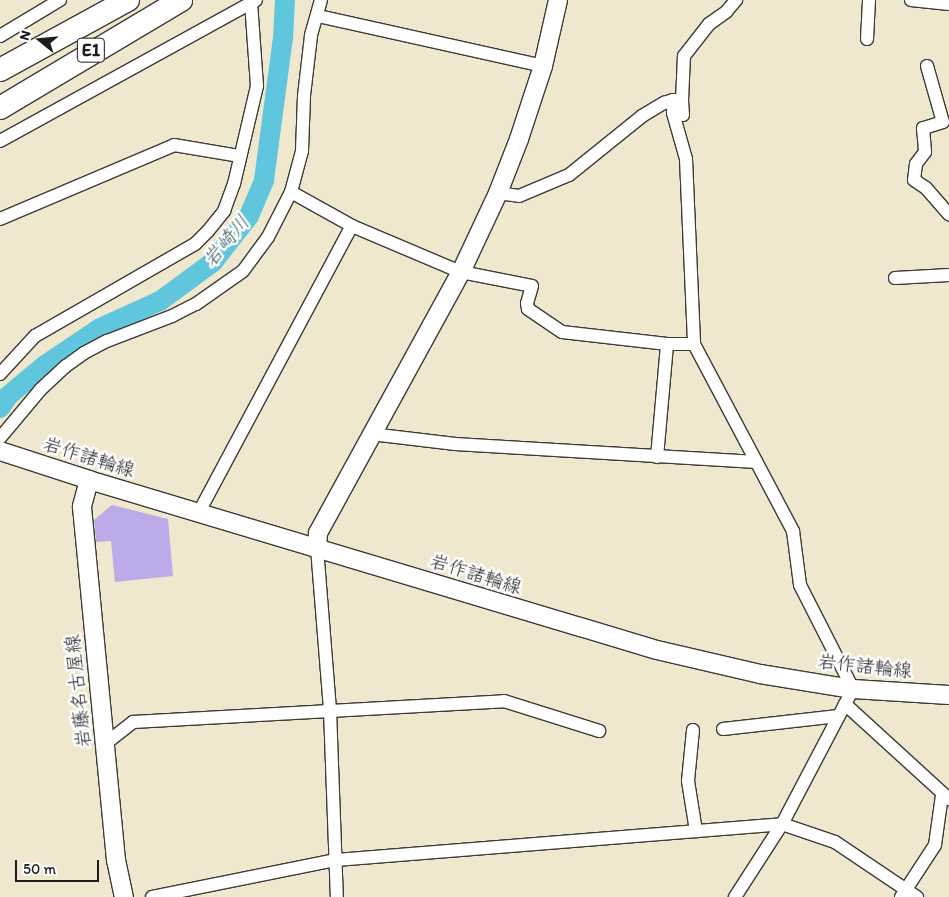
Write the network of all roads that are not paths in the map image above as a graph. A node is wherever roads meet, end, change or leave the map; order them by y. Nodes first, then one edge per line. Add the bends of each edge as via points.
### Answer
1 (128, 0) edge
2 (181, 0) edge
3 (321, 0) edge
4 (558, 0) edge
5 (736, 0) edge
6 (869, 0) edge
7 (917, 0) edge
8 (254, 1) edge
9 (52, 2) edge
10 (949, 4) edge
11 (318, 16) junction
12 (0, 36) edge
13 (867, 39) dead end
14 (543, 66) junction
15 (927, 66) dead end
16 (0, 70) edge
17 (0, 99) edge
18 (677, 100) junction
19 (0, 108) edge
20 (683, 115) dead end
21 (0, 141) edge
22 (240, 156) junction
23 (291, 192) junction
24 (498, 193) junction
25 (949, 214) edge
26 (0, 219) edge
27 (352, 226) junction
28 (461, 272) junction
29 (949, 275) edge
30 (895, 278) dead end
31 (667, 344) junction
32 (694, 344) junction
33 (0, 374) edge
34 (371, 434) junction
35 (0, 438) edge
36 (0, 451) edge
37 (657, 457) junction
38 (756, 462) junction
39 (89, 480) junction
40 (199, 512) junction
41 (317, 548) junction
42 (949, 695) edge
43 (849, 696) junction
44 (330, 710) junction
45 (838, 716) junction
46 (723, 728) dead end
47 (693, 730) dead end
48 (599, 731) dead end
49 (105, 744) junction
50 (946, 797) edge
51 (782, 824) junction
52 (696, 831) junction
53 (336, 860) junction
54 (903, 893) edge
55 (124, 897) edge
56 (152, 897) edge
57 (337, 897) edge
58 (735, 897) edge
59 (917, 897) edge

1 - 16 highway, E1
2 - 17 highway, E1
2 - 19 highway
3 - 11 street
4 - 14 main road
5 - 18 street via 709,24 684,56
6 - 13 street
7 - 10 street
8 - 21 street
8 - 22 street via 257,86
9 - 12 street
11 - 14 street
11 - 23 street via 311,36 302,152
14 - 24 main road
15 - 25 street via 943,122 923,128 925,152 916,164 914,180 926,188
18 - 20 street
18 - 24 street via 642,116 569,175 519,196
18 - 32 street via 673,113 686,159
22 - 26 street via 174,145
22 - 33 street via 224,211 195,244 48,327 35,336
23 - 27 street
23 - 35 street via 268,237 243,272 196,304 107,341 78,357 41,389
24 - 28 main road
27 - 28 street
27 - 40 street
28 - 31 street via 532,286 528,309 562,332
28 - 34 main road
29 - 30 street
31 - 32 street
31 - 37 street
32 - 38 street
34 - 37 street via 455,444
34 - 41 main road via 318,533
36 - 39 main road, 岩作諸輪線
37 - 38 street
38 - 43 street via 793,531 800,585
39 - 40 main road, 岩作諸輪線
39 - 49 main road, 岩藤名古屋線 via 82,507
40 - 41 main road, 岩作諸輪線
41 - 43 main road, 岩作諸輪線 via 657,650
41 - 44 street
42 - 43 main road, 岩作諸輪線
43 - 45 street
43 - 50 street
44 - 48 street via 504,701
44 - 49 street via 133,722
44 - 53 street
45 - 46 street
45 - 51 street
47 - 52 street via 688,781
49 - 55 main road, 岩藤名古屋線 via 116,860
50 - 54 street via 935,845
51 - 52 street
51 - 54 street via 836,842
51 - 58 street
52 - 53 street
53 - 56 street
53 - 57 street
54 - 59 street

